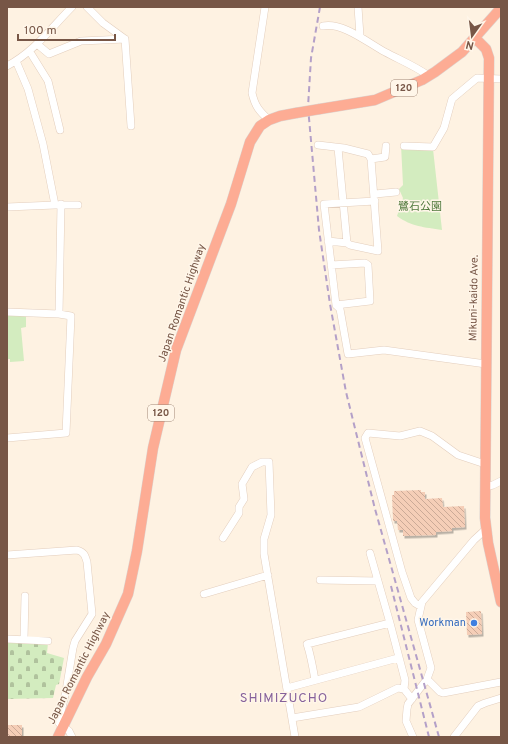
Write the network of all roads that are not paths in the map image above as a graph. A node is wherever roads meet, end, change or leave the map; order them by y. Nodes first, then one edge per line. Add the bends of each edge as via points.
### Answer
1 (72, 7) edge
2 (87, 7) edge
3 (265, 7) edge
4 (358, 7) edge
5 (501, 8) edge
6 (323, 26) dead end
7 (360, 36) junction
8 (475, 38) junction
9 (125, 39) junction
10 (37, 44) junction
11 (30, 52) junction
12 (16, 61) junction
13 (7, 66) edge
14 (429, 76) junction
15 (489, 78) junction
16 (501, 79) edge
17 (269, 120) junction
18 (131, 126) dead end
19 (60, 130) dead end
20 (318, 145) dead end
21 (386, 146) dead end
22 (404, 146) dead end
23 (338, 148) junction
24 (371, 159) junction
25 (396, 192) dead end
26 (375, 197) junction
27 (344, 203) junction
28 (58, 205) junction
29 (78, 205) dead end
30 (7, 208) edge
31 (328, 241) junction
32 (347, 243) junction
33 (331, 265) junction
34 (336, 305) junction
35 (7, 312) edge
36 (59, 314) junction
37 (486, 364) junction
38 (7, 438) edge
39 (485, 464) junction
40 (501, 481) edge
41 (485, 487) junction
42 (486, 528) junction
43 (223, 538) dead end
44 (370, 553) dead end
45 (7, 556) edge
46 (268, 576) junction
47 (320, 580) dead end
48 (378, 581) junction
49 (204, 594) dead end
50 (25, 596) dead end
51 (501, 602) edge
52 (420, 606) junction
53 (390, 623) junction
54 (7, 638) edge
55 (24, 639) junction
56 (48, 641) dead end
57 (398, 658) junction
58 (427, 679) junction
59 (315, 680) junction
60 (501, 682) edge
61 (287, 688) junction
62 (404, 689) junction
63 (501, 698) edge
64 (412, 699) junction
65 (292, 718) junction
66 (63, 726) junction
67 (58, 737) edge
68 (72, 737) edge
69 (295, 737) edge
70 (413, 737) edge
71 (454, 737) edge

1 - 10 street
2 - 9 street
3 - 17 street via 252,92 258,110
4 - 7 street
5 - 8 highway, 120
6 - 7 street via 330,24
7 - 14 street
8 - 14 highway, Japan Romantic Highway / 120 via 462,52
8 - 15 highway, Mikuni-kaido Ave. via 488,54
9 - 10 street via 81,41 49,54
9 - 18 street
10 - 11 street
11 - 12 street
11 - 19 street via 48,81
12 - 13 street
12 - 28 street via 28,89
14 - 17 highway, Japan Romantic Highway / 120, bridge via 375,100
15 - 16 street
15 - 22 street via 477,78 452,99 444,128 433,147
15 - 37 highway, Mikuni-kaido Ave.
17 - 66 highway, Japan Romantic Highway / 120 via 260,126 250,142 231,204 176,350 153,448 128,594 106,644
20 - 23 street
21 - 24 street via 385,157
23 - 24 street via 368,154
23 - 27 street
24 - 26 street
25 - 26 street
26 - 27 street
26 - 32 street via 378,251
27 - 31 street via 324,204
27 - 32 street
28 - 29 street
28 - 30 street
28 - 36 street
31 - 32 street
31 - 33 street
33 - 34 street
33 - 34 street via 368,265 370,301
34 - 37 street via 340,309 348,354 384,350
35 - 36 street
36 - 38 street via 71,316 66,433
37 - 39 highway, Mikuni-kaido Ave.
39 - 41 highway, Mikuni-kaido Ave.
39 - 52 street via 458,455 432,436 420,431 400,436 368,434 365,438 402,572 411,598
40 - 41 street
41 - 42 highway, Mikuni-kaido Ave.
42 - 51 highway, Mikuni-kaido Ave.
42 - 52 street
43 - 46 street via 239,513 239,507 244,499 242,484 252,467 269,462 271,515 264,539
44 - 48 street
45 - 66 street via 77,550 86,556 92,614 73,648 59,720
46 - 49 street
46 - 61 street
47 - 48 street
48 - 53 street
50 - 55 street
52 - 58 street via 418,620 431,668
53 - 57 street
53 - 59 street via 307,644
54 - 55 street
55 - 56 street
57 - 59 street
57 - 62 street via 405,680
58 - 60 street via 443,693
58 - 64 street
59 - 61 street
61 - 65 street
62 - 64 street
62 - 65 street via 398,688 359,707
63 - 71 street via 478,706
64 - 70 street via 406,715
65 - 69 street
66 - 67 highway, Japan Romantic Highway / 120
66 - 68 street

